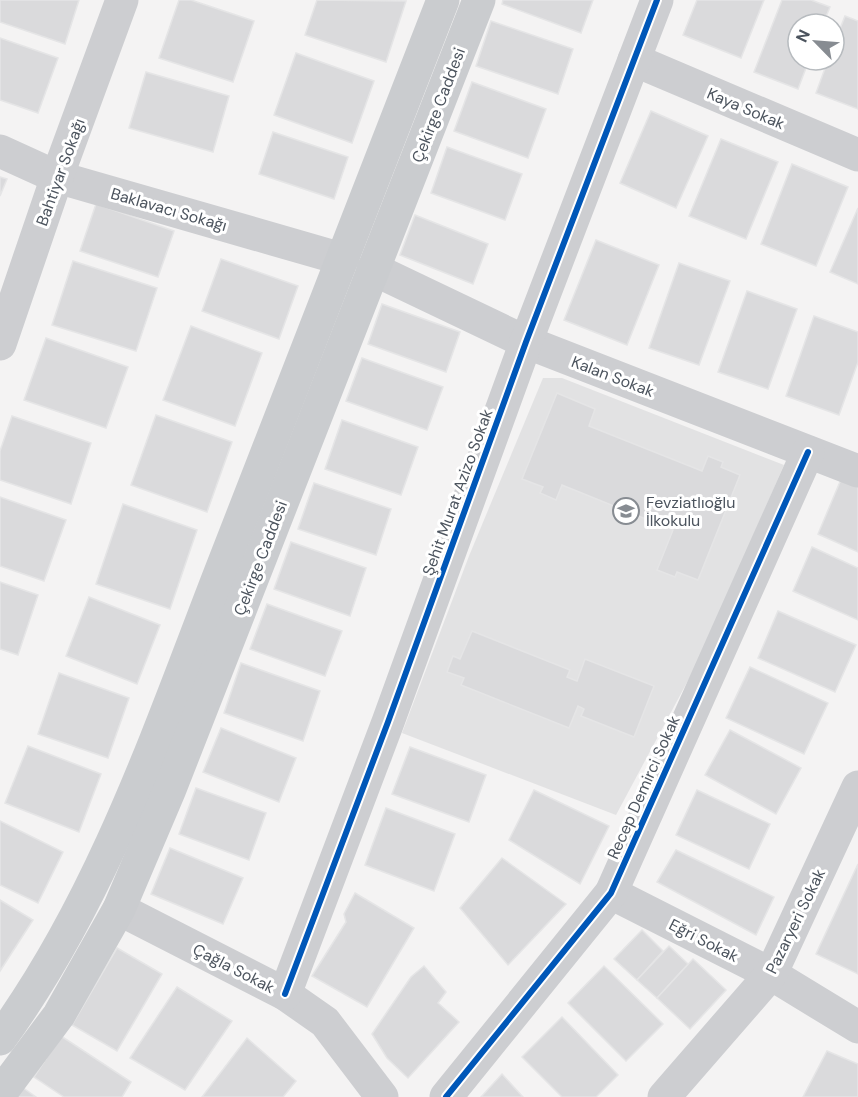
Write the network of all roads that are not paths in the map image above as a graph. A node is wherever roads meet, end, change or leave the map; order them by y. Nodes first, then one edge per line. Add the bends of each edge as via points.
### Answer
1 (122, 0) edge
2 (442, 0) edge
3 (479, 0) edge
4 (657, 0) edge
5 (634, 60) junction
6 (0, 151) edge
7 (858, 155) edge
8 (57, 177) junction
9 (342, 259) junction
10 (373, 269) junction
11 (526, 342) junction
12 (0, 344) edge
13 (808, 453) junction
14 (858, 471) edge
15 (858, 787) edge
16 (611, 893) junction
17 (119, 909) junction
18 (771, 974) junction
19 (285, 994) junction
20 (858, 1028) edge
21 (0, 1039) edge
22 (0, 1094) edge
23 (382, 1097) edge
24 (446, 1097) edge
25 (664, 1097) edge

1 - 8 street, Bahtiyar Sokağı
2 - 9 main road, Çekirge Caddesi
3 - 10 main road, Çekirge Caddesi
4 - 5 street, Şehit Murat Azizo Sokak
5 - 7 street, Kaya Sokak
5 - 11 street, Şehit Murat Azizo Sokak
6 - 8 street, Baklavacı Sokağı
8 - 9 street, Baklavacı Sokağı
8 - 12 street, Bahtiyar Sokağı
9 - 21 main road, Çekirge Caddesi via 114,840 64,941
10 - 11 street, Kalan Sokak
10 - 17 main road, Çekirge Caddesi via 170,789
11 - 13 street, Kalan Sokak
11 - 19 street, Şehit Murat Azizo Sokak
13 - 14 street, Kalan Sokak
13 - 16 street, Recep Demirci Sokak
15 - 18 street, Pazaryeri Sokak
16 - 18 street, Eğri Sokak
16 - 24 street, Recep Demirci Sokak
17 - 19 street, Çağla Sokak
17 - 22 main road, Çekirge Caddesi via 59,1015
18 - 20 street, Eğri Sokak
18 - 25 street, Pazaryeri Sokak
19 - 23 street, Çağla Sokak via 325,1022

